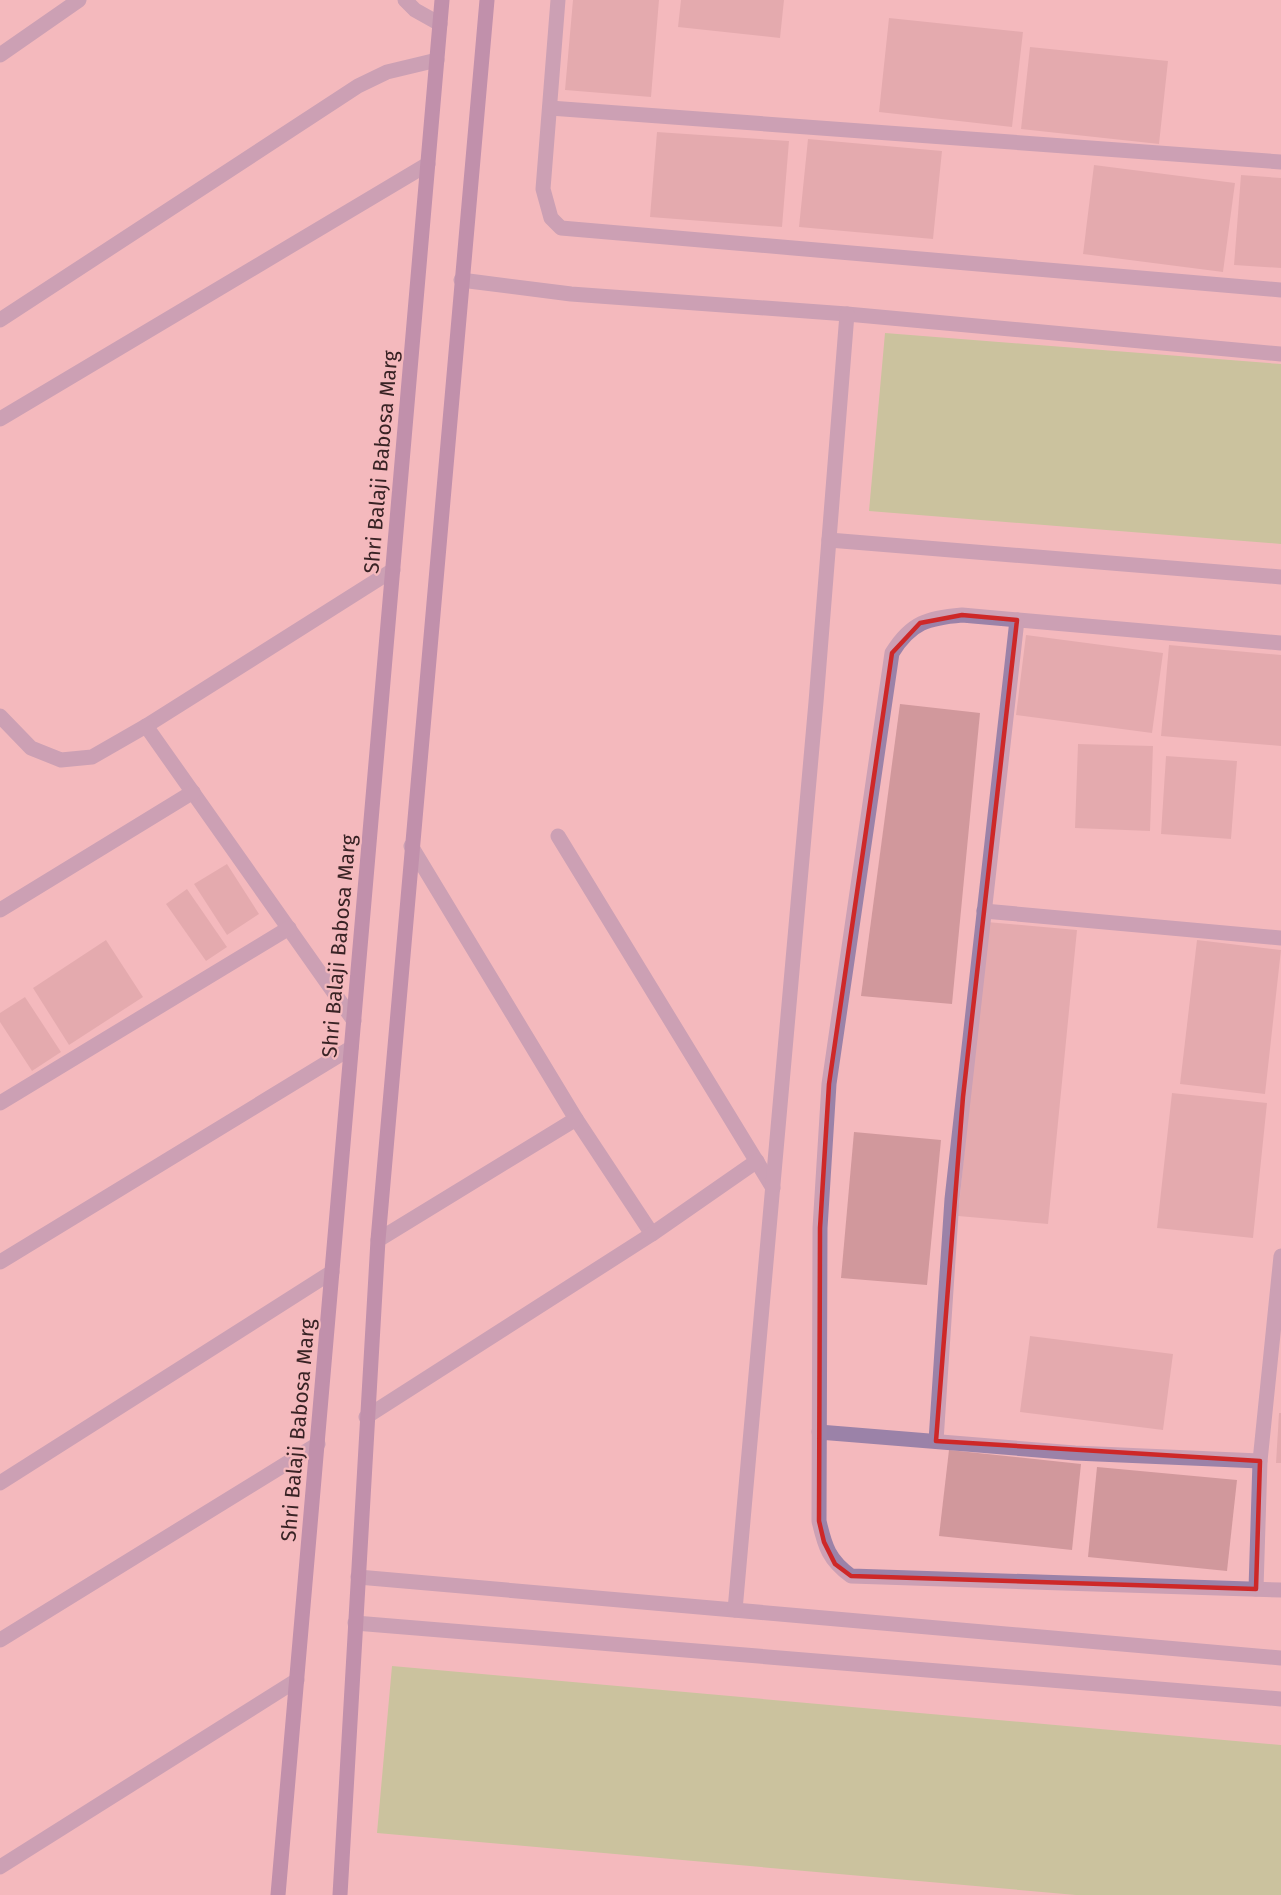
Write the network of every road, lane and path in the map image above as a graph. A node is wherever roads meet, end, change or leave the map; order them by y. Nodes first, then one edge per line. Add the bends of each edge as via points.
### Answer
1 (79, 0) edge
2 (405, 0) edge
3 (442, 0) edge
4 (487, 0) edge
5 (558, 0) edge
6 (440, 24) junction
7 (0, 55) edge
8 (437, 60) junction
9 (550, 108) junction
10 (1281, 162) edge
11 (428, 164) junction
12 (461, 280) junction
13 (1281, 290) edge
14 (847, 314) junction
15 (0, 320) edge
16 (1281, 354) edge
17 (0, 419) edge
18 (829, 540) junction
19 (393, 570) junction
20 (1281, 577) edge
21 (1017, 620) junction
22 (1281, 643) edge
23 (0, 716) edge
24 (146, 726) junction
25 (193, 792) junction
26 (558, 836) dead end
27 (411, 846) junction
28 (0, 910) edge
29 (984, 911) junction
30 (289, 928) junction
31 (1281, 938) edge
32 (354, 1021) junction
33 (351, 1048) junction
34 (0, 1103) edge
35 (576, 1119) junction
36 (757, 1161) junction
37 (773, 1188) junction
38 (652, 1234) junction
39 (378, 1240) junction
40 (1281, 1256) edge
41 (0, 1262) edge
42 (332, 1272) junction
43 (366, 1417) junction
44 (819, 1432) junction
45 (936, 1442) junction
46 (318, 1444) junction
47 (1260, 1461) junction
48 (0, 1483) edge
49 (358, 1577) junction
50 (1256, 1589) junction
51 (1281, 1590) edge
52 (735, 1610) junction
53 (355, 1623) junction
54 (0, 1640) edge
55 (1281, 1658) edge
56 (297, 1680) junction
57 (1281, 1699) edge
58 (0, 1867) edge
59 (278, 1895) edge
60 (340, 1895) edge

1 - 7 street
2 - 6 street
3 - 6 street, Shri Balaji Babosa Marg
4 - 12 street
5 - 9 street
6 - 8 street, Shri Balaji Babosa Marg
8 - 11 street, Shri Balaji Babosa Marg
8 - 15 street via 387,72 358,86
9 - 10 street
9 - 13 street via 543,189 551,218 561,228
11 - 17 street
11 - 19 street, Shri Balaji Babosa Marg
12 - 14 street via 571,294
12 - 27 street
14 - 16 street
14 - 18 street
18 - 20 street
18 - 37 street
19 - 24 street
19 - 32 street, Shri Balaji Babosa Marg
21 - 22 street
21 - 29 street
21 - 44 street via 939,617 920,623 902,636 892,653 829,1084 820,1228
23 - 24 street via 31,748 61,760 92,757
24 - 25 street
25 - 28 street
25 - 30 street
26 - 36 street
27 - 35 street
27 - 39 street
29 - 31 street
29 - 45 street via 952,1199
30 - 32 street
30 - 34 street
32 - 33 street, Shri Balaji Babosa Marg
33 - 41 street
33 - 42 street, Shri Balaji Babosa Marg
35 - 38 street
35 - 39 street
36 - 37 street
36 - 38 street
37 - 52 street
38 - 43 street
39 - 43 street
40 - 47 street
42 - 46 street, Shri Balaji Babosa Marg
42 - 48 street
43 - 49 street
44 - 45 street
44 - 50 street via 819,1521 835,1564 851,1576
45 - 47 street
46 - 54 street
46 - 56 street, Shri Balaji Babosa Marg
47 - 50 street
49 - 52 street
49 - 53 street
50 - 51 street
52 - 55 street
53 - 57 street
53 - 60 street
56 - 58 street
56 - 59 street, Shri Balaji Babosa Marg

